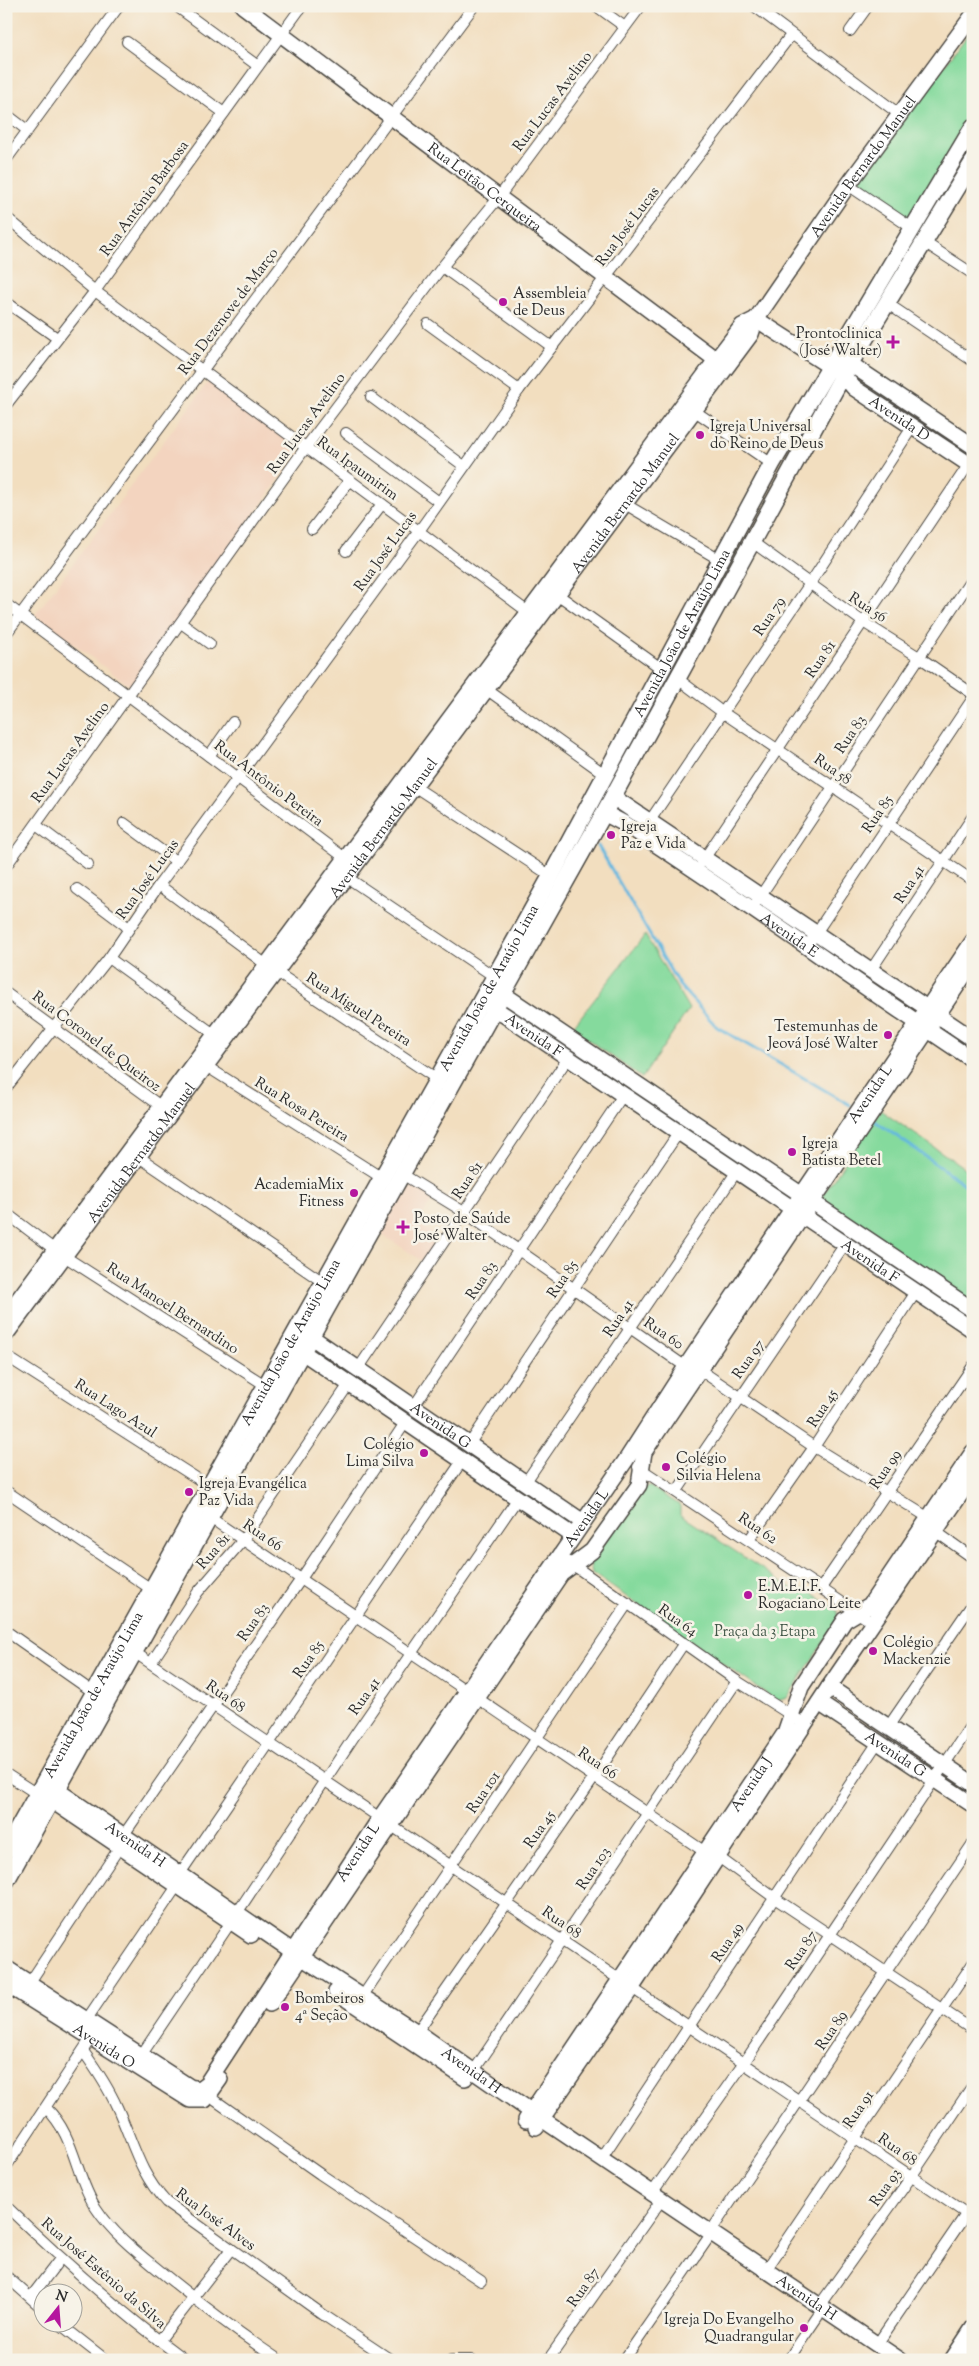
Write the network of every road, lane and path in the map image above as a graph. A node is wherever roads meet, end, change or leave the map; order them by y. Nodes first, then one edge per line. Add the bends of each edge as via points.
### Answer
1 (119, 6) edge
2 (176, 6) edge
3 (243, 6) edge
4 (302, 6) edge
5 (474, 6) edge
6 (596, 6) edge
7 (641, 6) edge
8 (754, 6) edge
9 (868, 6) edge
10 (973, 15) edge
11 (626, 27) junction
12 (850, 31) dead end
13 (281, 34) junction
14 (792, 35) junction
15 (127, 42) dead end
16 (258, 66) junction
17 (6, 114) edge
18 (224, 114) junction
19 (899, 114) junction
20 (391, 117) junction
21 (973, 127) edge
22 (27, 130) junction
23 (6, 160) edge
24 (973, 162) edge
25 (848, 186) junction
26 (499, 197) junction
27 (6, 217) edge
28 (912, 228) junction
29 (924, 242) junction
30 (442, 267) junction
31 (973, 274) edge
32 (607, 277) junction
33 (95, 291) junction
34 (6, 302) edge
35 (888, 304) junction
36 (756, 320) junction
37 (428, 324) dead end
38 (57, 338) junction
39 (552, 347) junction
40 (973, 361) edge
41 (721, 363) junction
42 (840, 365) junction
43 (203, 369) junction
44 (519, 390) junction
45 (371, 396) dead end
46 (6, 405) edge
47 (689, 407) junction
48 (913, 426) junction
49 (346, 433) dead end
50 (973, 446) edge
51 (306, 447) junction
52 (772, 464) junction
53 (971, 465) edge
54 (464, 466) junction
55 (350, 480) junction
56 (439, 502) junction
57 (382, 504) junction
58 (624, 504) junction
59 (312, 529) dead end
60 (419, 531) junction
61 (751, 541) junction
62 (346, 551) dead end
63 (720, 560) junction
64 (973, 577) edge
65 (809, 585) junction
66 (557, 594) junction
67 (6, 604) edge
68 (528, 612) junction
69 (20, 615) junction
70 (862, 622) junction
71 (181, 624) junction
72 (6, 634) edge
73 (210, 644) dead end
74 (919, 657) junction
75 (499, 662) junction
76 (662, 669) junction
77 (678, 679) junction
78 (486, 689) junction
79 (973, 694) edge
80 (130, 696) junction
81 (973, 698) edge
82 (722, 712) junction
83 (233, 722) dead end
84 (776, 749) junction
85 (209, 756) junction
86 (606, 775) junction
87 (239, 779) junction
88 (409, 784) junction
89 (832, 787) junction
90 (613, 796) junction
91 (604, 814) junction
92 (973, 816) edge
93 (649, 822) junction
94 (124, 824) dead end
95 (36, 825) junction
96 (888, 825) junction
97 (345, 858) junction
98 (942, 861) junction
99 (177, 862) junction
100 (88, 864) dead end
101 (700, 865) junction
102 (6, 866) edge
103 (552, 876) junction
104 (348, 878) junction
105 (973, 881) edge
106 (159, 885) junction
107 (78, 889) dead end
108 (757, 902) junction
109 (129, 928) junction
110 (815, 932) junction
111 (973, 942) edge
112 (808, 947) junction
113 (108, 958) junction
114 (973, 962) edge
115 (271, 968) junction
116 (871, 970) junction
117 (501, 985) junction
118 (6, 993) edge
119 (484, 994) junction
120 (494, 1008) junction
121 (932, 1012) junction
122 (922, 1026) junction
123 (54, 1027) junction
124 (214, 1034) junction
125 (973, 1039) edge
126 (568, 1058) junction
127 (973, 1060) edge
128 (206, 1066) junction
129 (437, 1079) junction
130 (6, 1088) edge
131 (623, 1095) junction
132 (166, 1110) junction
133 (417, 1130) junction
134 (679, 1132) junction
135 (404, 1154) junction
136 (139, 1157) junction
137 (737, 1171) junction
138 (402, 1174) junction
139 (382, 1178) junction
140 (106, 1191) junction
141 (807, 1198) junction
142 (464, 1212) junction
143 (798, 1212) junction
144 (6, 1213) edge
145 (845, 1244) junction
146 (520, 1250) junction
147 (60, 1253) junction
148 (323, 1282) junction
149 (574, 1288) junction
150 (916, 1292) junction
151 (973, 1310) edge
152 (6, 1316) edge
153 (629, 1328) junction
154 (973, 1330) edge
155 (304, 1332) junction
156 (6, 1334) edge
157 (295, 1347) junction
158 (6, 1356) edge
159 (973, 1366) edge
160 (358, 1369) junction
161 (688, 1376) junction
162 (349, 1384) junction
163 (265, 1385) junction
164 (740, 1396) junction
165 (414, 1406) junction
166 (405, 1423) junction
167 (470, 1443) junction
168 (814, 1447) junction
169 (973, 1452) edge
170 (626, 1460) junction
171 (462, 1461) junction
172 (640, 1468) junction
173 (973, 1476) edge
174 (525, 1483) junction
175 (209, 1486) junction
176 (6, 1491) edge
177 (677, 1491) junction
178 (888, 1492) junction
179 (518, 1498) junction
180 (209, 1516) junction
181 (582, 1522) junction
182 (927, 1532) junction
183 (572, 1535) junction
184 (244, 1540) junction
185 (750, 1540) junction
186 (560, 1554) junction
187 (973, 1558) edge
188 (573, 1565) junction
189 (301, 1579) junction
190 (822, 1588) junction
191 (151, 1589) junction
192 (628, 1604) junction
193 (973, 1604) edge
194 (858, 1614) junction
195 (355, 1617) junction
196 (872, 1623) junction
197 (6, 1631) edge
198 (684, 1643) junction
199 (134, 1652) junction
200 (412, 1654) junction
201 (150, 1664) junction
202 (737, 1681) junction
203 (829, 1687) junction
204 (93, 1692) junction
205 (473, 1694) junction
206 (820, 1703) junction
207 (213, 1705) junction
208 (792, 1715) junction
209 (973, 1722) edge
210 (805, 1724) junction
211 (888, 1727) junction
212 (536, 1738) junction
213 (878, 1742) junction
214 (267, 1743) junction
215 (944, 1765) junction
216 (6, 1774) edge
217 (594, 1778) junction
218 (934, 1778) junction
219 (325, 1781) junction
220 (973, 1784) edge
221 (48, 1791) junction
222 (973, 1805) edge
223 (648, 1814) junction
224 (385, 1822) junction
225 (121, 1842) junction
226 (973, 1843) edge
227 (6, 1850) edge
228 (711, 1854) junction
229 (451, 1866) junction
230 (178, 1880) junction
231 (6, 1881) edge
232 (776, 1899) junction
233 (507, 1902) junction
234 (234, 1917) junction
235 (830, 1934) junction
236 (562, 1940) junction
237 (294, 1958) junction
238 (973, 1963) edge
239 (6, 1968) edge
240 (888, 1972) junction
241 (30, 1982) junction
242 (6, 1984) edge
243 (625, 1984) junction
244 (362, 1997) junction
245 (942, 2009) junction
246 (87, 2019) junction
247 (688, 2027) junction
248 (973, 2030) edge
249 (417, 2032) junction
250 (87, 2044) junction
251 (138, 2060) junction
252 (744, 2063) junction
253 (473, 2072) junction
254 (973, 2085) edge
255 (204, 2093) junction
256 (800, 2101) junction
257 (46, 2108) junction
258 (534, 2120) junction
259 (856, 2138) junction
260 (601, 2159) junction
261 (6, 2167) edge
262 (911, 2177) junction
263 (655, 2200) junction
264 (973, 2204) edge
265 (6, 2206) edge
266 (970, 2216) edge
267 (709, 2236) junction
268 (231, 2249) junction
269 (60, 2259) junction
270 (766, 2270) junction
271 (6, 2276) edge
272 (481, 2281) dead end
273 (31, 2296) joint
274 (193, 2299) junction
275 (818, 2311) junction
276 (973, 2328) edge
277 (73, 2334) edge
278 (160, 2341) junction
279 (878, 2343) junction
280 (973, 2348) edge
281 (106, 2360) edge
282 (185, 2360) edge
283 (280, 2360) edge
284 (391, 2360) edge
285 (451, 2360) edge
286 (472, 2360) edge
287 (548, 2360) edge
288 (624, 2360) edge
289 (788, 2360) edge
290 (884, 2360) edge
291 (900, 2360) edge
292 (952, 2360) edge
293 (964, 2360) edge

1 - 22 street
2 - 16 street
3 - 13 street, Rua Leitão Cerqueira
4 - 13 street, Rua Antônio Barbosa
5 - 20 street, Rua Dezenove de Março
6 - 11 street
7 - 11 street, Rua Lucas Avelino
8 - 14 street
9 - 12 street
10 - 19 street, Avenida Bernardo Manuel
11 - 26 street, Rua Lucas Avelino
13 - 16 street, Rua Antônio Barbosa
13 - 20 street, Rua Leitão Cerqueira
14 - 19 street
14 - 32 street, Rua José Lucas
15 - 18 street
16 - 18 street, Rua Antônio Barbosa
17 - 22 street
18 - 33 street, Rua Antônio Barbosa
19 - 25 street, Avenida Bernardo Manuel
20 - 26 street, Rua Leitão Cerqueira
20 - 43 street, Rua Dezenove de Março
21 - 28 main road, Avenida João de Araújo Lima
22 - 23 street
24 - 29 main road, Avenida João de Araújo Lima
25 - 28 street
25 - 36 street, Avenida Bernardo Manuel
26 - 30 street, Rua Lucas Avelino
26 - 32 street, Rua Leitão Cerqueira
27 - 33 street, Rua Ipaumirim
28 - 42 main road, Avenida João de Araújo Lima
29 - 31 street
29 - 35 main road, Avenida João de Araújo Lima
30 - 39 street
30 - 51 street, Rua Lucas Avelino
32 - 39 street, Rua José Lucas
32 - 41 street, Rua Leitão Cerqueira
33 - 38 street, Rua Antônio Barbosa
33 - 43 street, Rua Ipaumirim
34 - 38 street
35 - 40 street
35 - 42 main road, Avenida João de Araújo Lima
36 - 41 street, Avenida Bernardo Manuel via 751,334
36 - 42 street
37 - 44 street
38 - 46 street, Rua Antônio Barbosa
39 - 44 street, Rua José Lucas
41 - 47 street, Avenida Bernardo Manuel
42 - 48 street, Avenida D via 854,388
42 - 50 street, Avenida D
42 - 52 main road, Avenida João de Araújo Lima
42 - 61 main road, Avenida João de Araújo Lima
43 - 51 street, Rua Ipaumirim
43 - 69 street, Rua Dezenove de Março
44 - 54 street, Rua José Lucas
45 - 54 street
47 - 52 street
47 - 58 street, Avenida Bernardo Manuel
47 - 68 street, Avenida Bernardo Manuel
48 - 53 street, Avenida D
48 - 65 street, Rua 79
49 - 56 street
51 - 55 street, Rua Ipaumirim
51 - 71 street, Rua Lucas Avelino
52 - 63 main road, Avenida João de Araújo Lima
53 - 70 street, Rua 81
54 - 56 street, Rua José Lucas
55 - 57 street, Rua Ipaumirim
55 - 59 street
56 - 60 street, Rua José Lucas
57 - 60 street, Rua Ipaumirim
57 - 62 street
58 - 63 street
58 - 66 street, Avenida Bernardo Manuel
60 - 68 street, Rua Ipaumirim
60 - 87 street, Rua José Lucas
61 - 65 street, Rua 56
61 - 77 main road, Avenida João de Araújo Lima
63 - 76 main road, Avenida João de Araújo Lima
64 - 74 street, Rua 83
65 - 70 street, Rua 56
65 - 82 street, Rua 79
66 - 75 street, Avenida Bernardo Manuel
66 - 76 street
67 - 69 street, Rua Antônio Pereira
68 - 75 street, Avenida Bernardo Manuel
69 - 72 street, Rua Dezenove de Março
69 - 80 street, Rua Antônio Pereira
70 - 74 street, Rua 56
70 - 84 street, Rua 81
71 - 73 street
71 - 80 street, Rua Lucas Avelino
74 - 79 street, Rua 56
74 - 89 street, Rua 83
75 - 78 street, Avenida Bernardo Manuel
75 - 88 street, Avenida Bernardo Manuel
76 - 86 main road, Avenida João de Araújo Lima
77 - 82 street, Rua 58
77 - 90 main road, Avenida João de Araújo Lima
78 - 86 street
78 - 88 street, Avenida Bernardo Manuel
80 - 85 street, Rua Antônio Pereira
80 - 95 street, Rua Lucas Avelino
81 - 96 street, Rua 85
82 - 84 street, Rua 58
82 - 93 street, Rua 79
83 - 85 street
84 - 89 street, Rua 58
84 - 101 street, Rua 81
85 - 87 street, Rua Antônio Pereira
86 - 103 main road, Avenida João de Araújo Lima
87 - 97 street, Rua Antônio Pereira
87 - 99 street, Rua José Lucas
88 - 97 street, Avenida Bernardo Manuel
88 - 103 street
88 - 104 street, Avenida Bernardo Manuel
89 - 96 street, Rua 58
89 - 108 street, Rua 83
90 - 91 main road, Avenida João de Araújo Lima
90 - 93 street, Avenida E
91 - 101 street, Avenida E
91 - 117 main road, Avenida João de Araújo Lima
92 - 98 street, Rua 41
93 - 101 street, Avenida E
94 - 99 street
95 - 100 street
95 - 102 street, Rua Lucas Avelino
96 - 98 street, Rua 58
96 - 110 street, Rua 85
97 - 104 street
97 - 115 street, Avenida Bernardo Manuel
98 - 105 street, Rua 58
98 - 116 street, Rua 41
99 - 106 street, Rua José Lucas
101 - 108 street, Avenida E
103 - 117 main road, Avenida João de Araújo Lima
104 - 115 street, Avenida Bernardo Manuel
104 - 117 street
106 - 109 street, Rua José Lucas
106 - 115 street, Rua Miguel Pereira
107 - 109 street
108 - 110 street, Avenida E
108 - 112 street, Avenida E
109 - 113 street, Rua José Lucas
110 - 112 street, Rua 85
110 - 116 street, Avenida E
111 - 121 street, Avenida L
112 - 122 street, Avenida E
113 - 123 street, Rua José Lucas
113 - 124 street
114 - 121 street, Avenida L
115 - 124 street, Avenida Bernardo Manuel
115 - 128 street, Avenida Bernardo Manuel
115 - 129 street, Rua Miguel Pereira
116 - 121 street, Avenida E
117 - 119 main road, Avenida João de Araújo Lima
117 - 120 main road, Avenida João de Araújo Lima
117 - 141 street, Avenida F
118 - 123 street, Rua Coronel de Queiroz
119 - 120 street, Avenida F
119 - 129 main road, Avenida João de Araújo Lima
120 - 126 street, Avenida F
120 - 133 main road, Avenida João de Araújo Lima
121 - 122 street, Avenida L
121 - 125 street, Avenida E
122 - 127 street, Avenida E
122 - 141 street, Avenida L
123 - 130 street, Rua José Lucas
123 - 132 street, Rua Coronel de Queiroz
124 - 132 street, Avenida Bernardo Manuel
126 - 131 street, Avenida F
126 - 142 street, Rua 81
128 - 132 street, Avenida Bernardo Manuel
128 - 139 street, Rua Rosa Pereira
129 - 133 main road, Avenida João de Araújo Lima
131 - 134 street, Avenida F
131 - 146 street, Rua 83
132 - 136 street, Avenida Bernardo Manuel
132 - 140 street, Avenida Bernardo Manuel
133 - 135 main road, Avenida João de Araújo Lima
134 - 137 street, Avenida F
134 - 149 street, Rua 85
135 - 138 main road, Avenida João de Araújo Lima
135 - 139 main road, Avenida João de Araújo Lima
136 - 140 street, Avenida Bernardo Manuel
136 - 148 street
137 - 143 street, Avenida F
137 - 153 street, Rua 41
138 - 142 street, Rua 60
138 - 155 main road, Avenida João de Araújo Lima
139 - 148 main road, Avenida João de Araújo Lima
140 - 147 street, Avenida Bernardo Manuel
141 - 143 street, Avenida L
141 - 151 street, Avenida F
142 - 146 street, Rua 60
142 - 160 street, Rua 81
143 - 145 street, Avenida F
143 - 161 street, Avenida L
144 - 147 street, Rua Manoel Bernardino
145 - 150 street, Avenida F
145 - 164 street, Rua 97
146 - 149 street, Rua 60
146 - 165 street, Rua 83
147 - 152 street, Avenida Bernardo Manuel
147 - 156 street, Avenida Bernardo Manuel
147 - 163 street, Rua Manoel Bernardino
148 - 155 main road, Avenida João de Araújo Lima
149 - 153 street, Rua 60
149 - 167 street, Rua 85
150 - 154 street, Avenida F
150 - 168 street, Rua 45
153 - 161 street, Rua 60
153 - 174 street, Rua 41
155 - 157 main road, Avenida João de Araújo Lima
155 - 160 street, Avenida G
157 - 162 street, Avenida G
157 - 163 main road, Avenida João de Araújo Lima
157 - 180 main road, Avenida João de Araújo Lima
158 - 175 street, Rua Lago Azul
159 - 178 street, Rua 99
160 - 165 street, Avenida G
161 - 164 street, Rua 60
161 - 170 street, Avenida L
161 - 172 street, Avenida L via 644,1452
162 - 166 street, Avenida G
162 - 184 street, Rua 81
163 - 175 main road, Avenida João de Araújo Lima
164 - 168 street, Rua 60
164 - 177 street, Rua 97
165 - 167 street, Avenida G
166 - 171 street, Avenida G
166 - 189 street, Rua 83
167 - 174 street, Avenida G
168 - 178 street, Rua 60
168 - 185 street, Rua 45
169 - 182 street, Avenida J
170 - 172 street, Rua 62
170 - 181 street, Avenida L
171 - 179 street, Avenida G
171 - 195 street, Rua 85
172 - 177 street, Rua 62
172 - 188 street, Avenida L via 639,1485 592,1551
173 - 182 street, Avenida J
174 - 181 street, Avenida G
175 - 191 main road, Avenida João de Araújo Lima
176 - 191 street
177 - 185 street, Rua 62
178 - 182 street, Rua 60
178 - 190 street, Rua 99
179 - 183 street, Avenida G
179 - 200 street, Rua 41
180 - 184 street, Rua 66
180 - 199 main road, Avenida João de Araújo Lima
181 - 183 street, Avenida L
182 - 187 street, Rua 60
182 - 194 street, Avenida J via 870,1605
182 - 196 street, Avenida J
183 - 186 street, Avenida L
184 - 189 street, Rua 66
184 - 201 street, Rua 81 via 198,1592
185 - 190 street, Rua 62
186 - 188 street, Rua 64
186 - 205 street, Avenida L
188 - 192 street, Rua 64
188 - 205 street, Avenida L via 561,1574
189 - 195 street, Rua 66
189 - 207 street, Rua 83
190 - 194 street, Rua 62
191 - 204 main road, Avenida João de Araújo Lima
192 - 198 street, Rua 64
192 - 212 street, Rua 101
193 - 211 street
194 - 196 street, Rua 62
194 - 208 street, Avenida J via 845,1620 798,1692
195 - 200 street, Rua 66
195 - 214 street, Rua 85
196 - 203 street, Avenida J
197 - 204 street
198 - 202 street, Rua 64
198 - 217 street, Rua 45
199 - 201 street, Rua 68
199 - 221 main road, Avenida João de Araújo Lima
200 - 205 street, Rua 66
200 - 219 street, Rua 41
201 - 207 street, Rua 68
202 - 208 street, Rua 64
202 - 223 street, Rua 103
203 - 206 street, Avenida J
203 - 211 street, Avenida G
204 - 221 main road, Avenida João de Araújo Lima
205 - 212 street, Rua 66
205 - 224 street, Avenida L
206 - 210 street, Avenida J
206 - 213 street, Avenida G
207 - 214 street, Rua 68
207 - 225 street, Rua 83
208 - 210 street, Rua 64
208 - 228 street, Avenida J via 785,1733
209 - 215 street, Rua 87
210 - 228 street, Avenida J
211 - 215 street, Avenida G
212 - 217 street, Rua 66
212 - 229 street, Rua 101
213 - 218 street, Avenida G
213 - 232 street, Rua 49
214 - 219 street, Rua 68
214 - 230 street, Rua 85
215 - 218 street, Rua 87
215 - 220 street, Avenida G
216 - 221 street
217 - 223 street, Rua 66
217 - 233 street, Rua 45
218 - 222 street, Avenida G
218 - 235 street, Rua 87
219 - 224 street, Rua 68
219 - 234 street, Rua 41
221 - 225 street, Avenida H
221 - 227 main road, Avenida João de Araújo Lima
221 - 231 main road, Avenida João de Araújo Lima
223 - 228 street, Rua 66
223 - 236 street, Rua 103
224 - 229 street, Rua 68
224 - 237 street, Avenida L
225 - 230 street, Avenida H
225 - 241 street, Rua 83
226 - 240 street, Rua 89
228 - 232 street, Rua 66
228 - 243 street, Avenida J
229 - 233 street, Rua 68
229 - 244 street, Rua 101
230 - 234 street, Avenida H
230 - 246 street, Rua 85
232 - 235 street, Rua 66
232 - 247 street, Rua 49
233 - 236 street, Rua 68
233 - 249 street, Rua 45
234 - 237 street, Avenida H
234 - 251 street, Rua 41
235 - 240 street, Rua 66
235 - 252 street, Rua 87
236 - 243 street, Rua 68
236 - 253 street, Rua 103
237 - 244 street, Avenida H
237 - 255 street, Avenida L
237 - 258 street, Avenida H
238 - 245 street, Rua 91
239 - 241 street, Avenida O
240 - 245 street, Rua 66
240 - 256 street, Rua 89
241 - 246 street, Avenida O
242 - 250 street, Avenida O
243 - 247 street, Rua 68
243 - 258 street, Avenida J
244 - 249 street, Avenida H
245 - 248 street, Rua 66
245 - 259 street, Rua 91
246 - 251 street, Avenida O
247 - 252 street, Rua 68
247 - 260 street, Rua 49
249 - 253 street, Avenida H
250 - 251 street, Avenida O
250 - 257 street
250 - 268 street, Rua José Alves via 153,2188 187,2219
251 - 255 street, Avenida O via 184,2097 197,2102
252 - 256 street, Rua 68
252 - 263 street, Rua 87
253 - 258 street, Avenida H
254 - 262 street, Rua 93
255 - 272 street
256 - 259 street, Rua 68
256 - 267 street, Rua 89
257 - 261 street
257 - 274 street via 67,2138 96,2210 126,2242
258 - 260 street, Avenida H
258 - 263 street, Avenida H
259 - 262 street, Rua 68
259 - 270 street, Rua 91
260 - 263 street, Avenida H
262 - 266 street, Rua 68
262 - 275 street, Rua 93
263 - 267 street, Avenida H
263 - 287 street, Rua 87
264 - 266 street
265 - 269 street, Rua José Estênio da Silva
266 - 279 street
267 - 270 street, Avenida H
267 - 275 street, Avenida H
267 - 288 street, Rua 89
268 - 274 street
268 - 284 street, Rua José Alves
269 - 273 street
269 - 278 street, Rua José Estênio da Silva
270 - 275 street, Avenida H
271 - 273 street
274 - 278 street
274 - 283 street
275 - 279 street, Avenida H
275 - 289 street, Rua 93
275 - 290 street, Avenida H
276 - 292 street
277 - 281 street
278 - 282 street, Rua José Estênio da Silva
279 - 291 street, Avenida H
280 - 293 street
285 - 286 street

